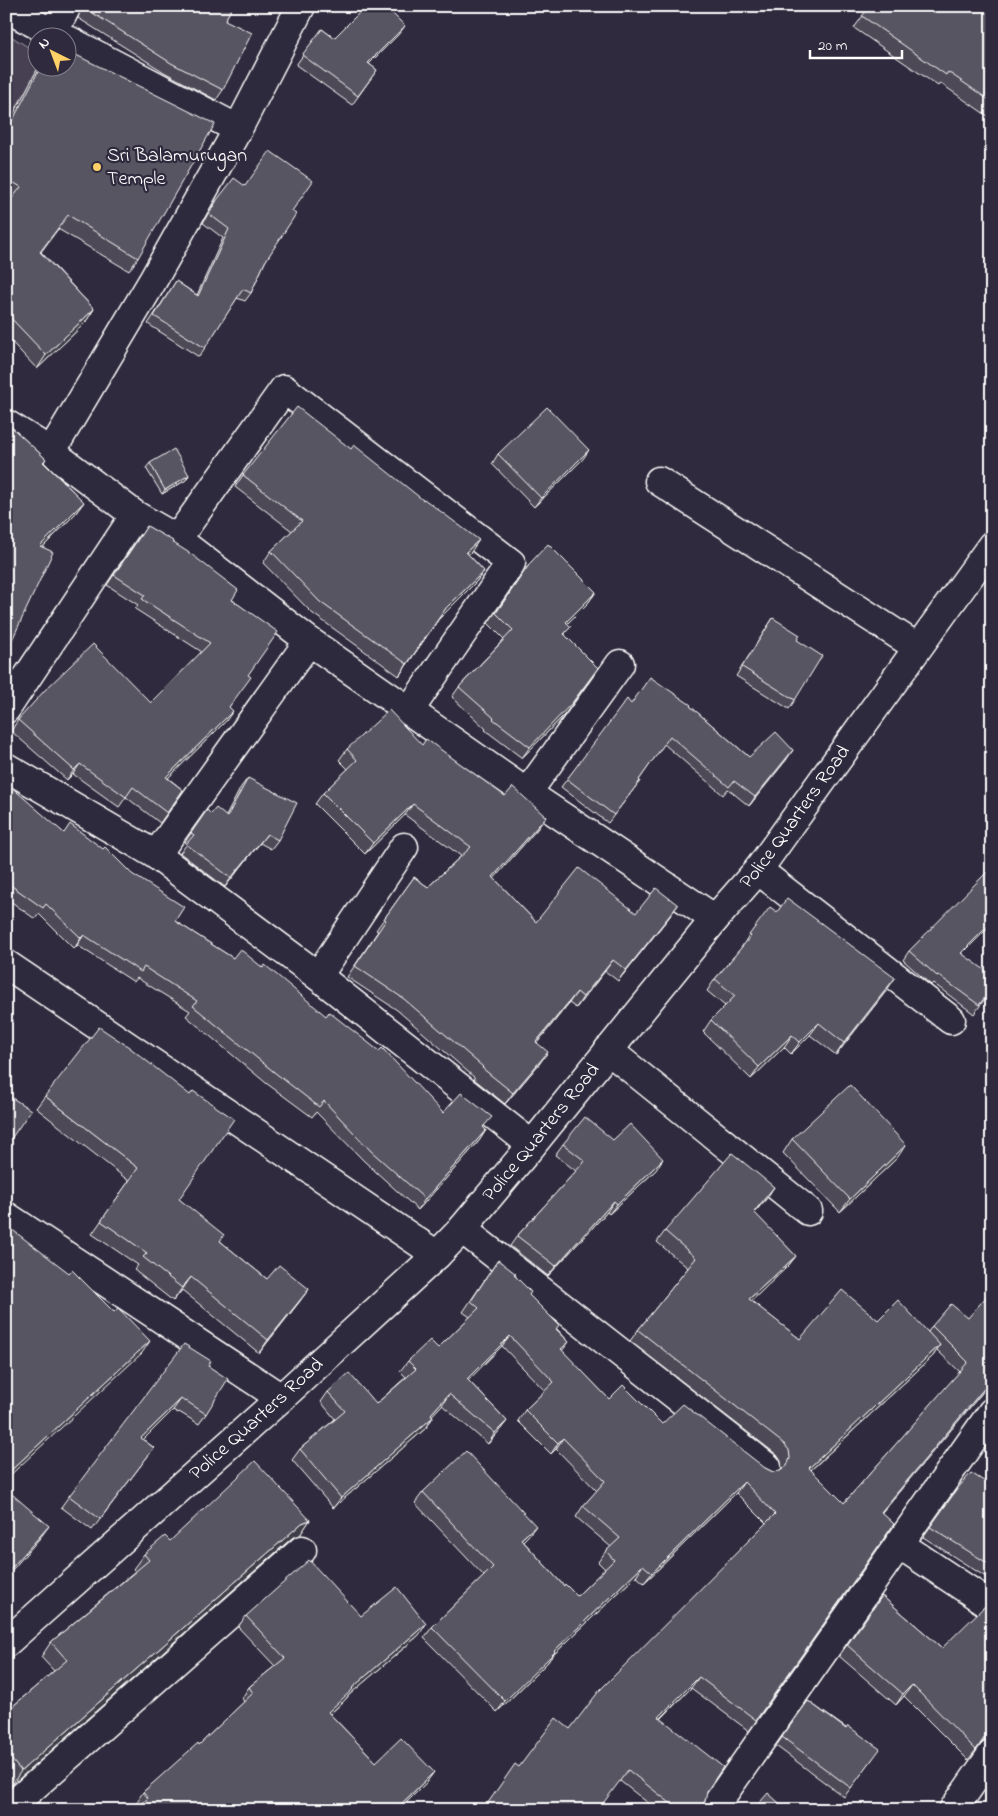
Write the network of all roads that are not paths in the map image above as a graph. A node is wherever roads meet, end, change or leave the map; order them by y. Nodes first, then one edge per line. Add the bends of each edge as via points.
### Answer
1 (67, 6) edge
2 (301, 6) edge
3 (6, 8) edge
4 (44, 28) edge
5 (63, 28) edge
6 (78, 46) edge
7 (238, 129) junction
8 (6, 424) edge
9 (51, 452) junction
10 (658, 481) dead end
11 (135, 515) junction
12 (177, 539) junction
13 (992, 545) edge
14 (309, 641) junction
15 (917, 647) junction
16 (620, 664) dead end
17 (6, 709) edge
18 (409, 711) junction
19 (6, 767) edge
20 (527, 793) junction
21 (404, 847) dead end
22 (156, 855) junction
23 (758, 870) junction
24 (714, 919) junction
25 (6, 964) edge
26 (318, 976) junction
27 (951, 1020) dead end
28 (608, 1050) junction
29 (532, 1146) junction
30 (808, 1211) dead end
31 (6, 1216) edge
32 (462, 1229) junction
33 (437, 1255) junction
34 (282, 1398) junction
35 (992, 1412) edge
36 (767, 1467) edge
37 (899, 1544) junction
38 (302, 1550) dead end
39 (992, 1606) edge
40 (6, 1643) edge
41 (992, 1754) edge
42 (7, 1810) edge
43 (712, 1810) edge
44 (953, 1810) edge

1 - 5 street
2 - 7 street
3 - 4 street
6 - 7 street
7 - 9 street
8 - 9 street
9 - 11 street
10 - 15 street
11 - 12 street
11 - 17 street
12 - 14 street
12 - 18 street via 284,389 511,563
13 - 15 street, Police Quarters Road
14 - 18 street
14 - 22 street
15 - 23 street, Police Quarters Road
16 - 20 street
18 - 20 street
19 - 22 street
20 - 24 street
21 - 26 street
22 - 26 street
23 - 24 street, Police Quarters Road
23 - 27 street
24 - 28 street, Police Quarters Road
25 - 33 street
26 - 29 street
28 - 29 street, Police Quarters Road
28 - 30 street
29 - 32 street, Police Quarters Road
31 - 34 street
32 - 33 street, Police Quarters Road
32 - 36 street
33 - 34 street, Police Quarters Road
34 - 40 street, Police Quarters Road
35 - 37 street
37 - 39 street
37 - 43 street
38 - 42 street
41 - 44 street

